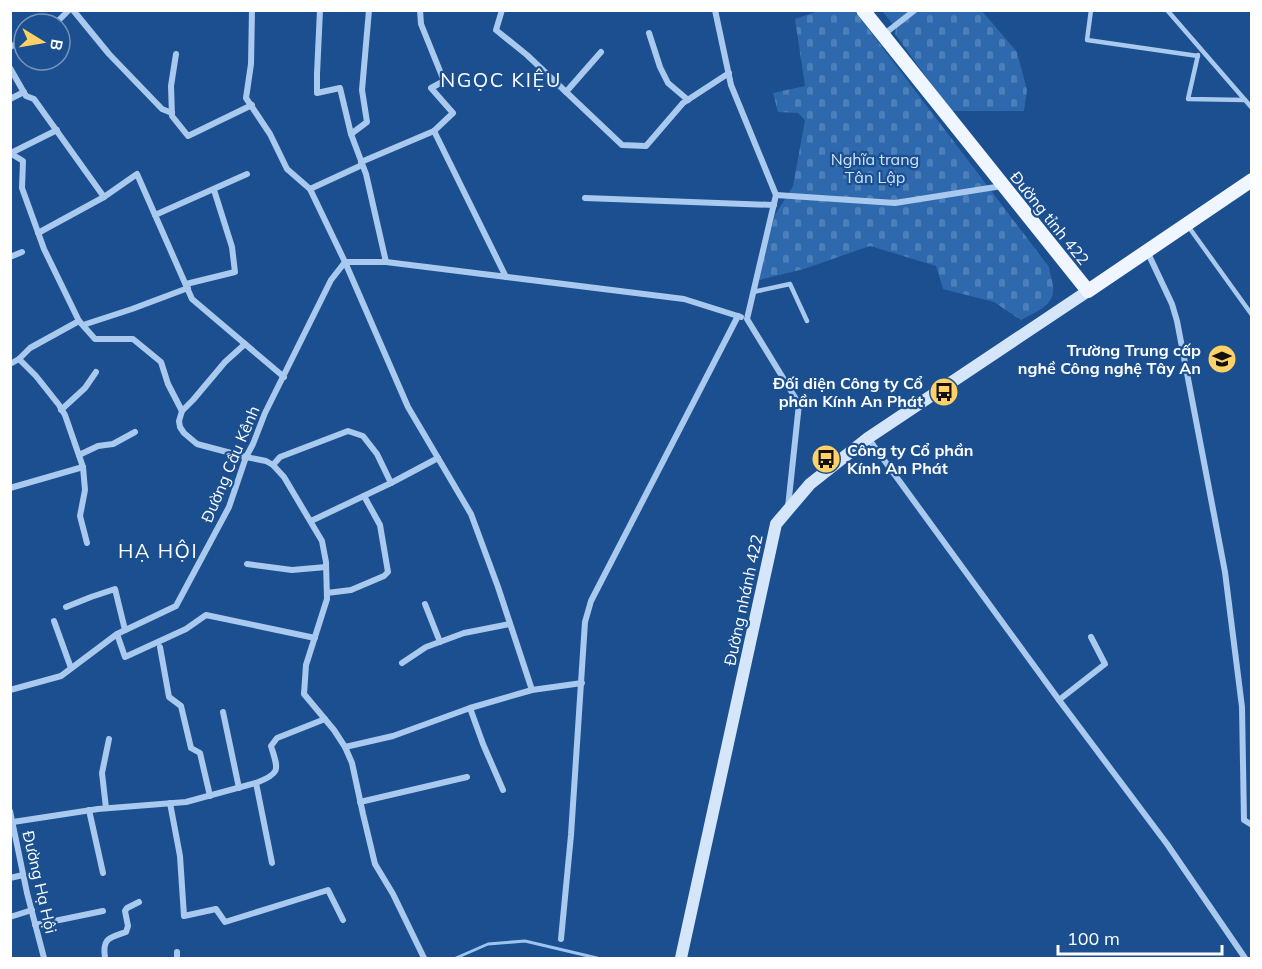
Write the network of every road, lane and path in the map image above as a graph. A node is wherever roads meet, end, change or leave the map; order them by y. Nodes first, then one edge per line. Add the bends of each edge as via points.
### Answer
1 (71, 10) edge
2 (252, 10) edge
3 (320, 10) edge
4 (369, 10) edge
5 (420, 10) edge
6 (502, 10) edge
7 (715, 10) edge
8 (863, 10) edge
9 (915, 10) edge
10 (1091, 10) edge
11 (1167, 10) edge
12 (649, 33) dead end
13 (883, 35) junction
14 (601, 52) dead end
15 (1203, 52) junction
16 (176, 54) dead end
17 (1198, 56) junction
18 (10, 68) edge
19 (729, 73) junction
20 (24, 92) junction
21 (566, 92) junction
22 (10, 99) edge
23 (688, 100) junction
24 (1245, 100) junction
25 (252, 105) junction
26 (1251, 108) edge
27 (172, 113) junction
28 (57, 130) junction
29 (434, 131) junction
30 (351, 134) junction
31 (10, 153) edge
32 (362, 164) junction
33 (247, 174) dead end
34 (1251, 180) edge
35 (1003, 185) junction
36 (310, 189) junction
37 (214, 190) junction
38 (776, 195) junction
39 (104, 197) junction
40 (585, 198) dead end
41 (774, 205) junction
42 (155, 215) junction
43 (1186, 224) junction
44 (38, 233) junction
45 (1147, 251) junction
46 (22, 252) dead end
47 (10, 256) edge
48 (345, 262) junction
49 (386, 262) junction
50 (506, 277) junction
51 (187, 286) junction
52 (1088, 291) junction
53 (753, 292) junction
54 (1251, 315) edge
55 (738, 316) junction
56 (747, 319) junction
57 (807, 321) dead end
58 (81, 323) junction
59 (245, 344) junction
60 (19, 359) junction
61 (10, 364) edge
62 (96, 372) dead end
63 (284, 377) junction
64 (62, 410) junction
65 (182, 411) junction
66 (135, 432) dead end
67 (868, 438) junction
68 (79, 455) junction
69 (246, 458) junction
70 (438, 458) junction
71 (273, 465) junction
72 (83, 467) junction
73 (391, 483) junction
74 (10, 488) edge
75 (364, 496) junction
76 (788, 511) junction
77 (311, 521) junction
78 (87, 543) dead end
79 (247, 564) dead end
80 (326, 567) junction
81 (327, 593) junction
82 (425, 604) dead end
83 (66, 607) dead end
84 (54, 621) dead end
85 (510, 624) junction
86 (125, 630) junction
87 (117, 634) junction
88 (1091, 637) dead end
89 (315, 638) junction
90 (440, 642) junction
91 (160, 647) dead end
92 (402, 663) dead end
93 (71, 668) junction
94 (582, 683) junction
95 (10, 690) edge
96 (532, 690) junction
97 (1059, 700) junction
98 (470, 708) junction
99 (223, 712) dead end
100 (325, 719) junction
101 (109, 740) dead end
102 (345, 747) junction
103 (467, 777) dead end
104 (256, 783) junction
105 (239, 788) junction
106 (503, 790) dead end
107 (210, 795) junction
108 (360, 802) junction
109 (170, 803) junction
110 (106, 808) junction
111 (89, 810) junction
112 (11, 813) edge
113 (13, 822) junction
114 (1251, 825) edge
115 (272, 863) dead end
116 (103, 873) dead end
117 (23, 875) junction
118 (10, 878) edge
119 (139, 902) dead end
120 (32, 910) junction
121 (104, 911) dead end
122 (10, 917) edge
123 (343, 920) dead end
124 (35, 925) junction
125 (561, 939) dead end
126 (44, 958) edge
127 (105, 958) edge
128 (424, 958) edge
129 (681, 958) edge
130 (1245, 958) edge

1 - 27 street via 162,109
2 - 25 street via 246,98
3 - 30 street via 317,93 340,88
4 - 30 street via 362,90 367,122
5 - 29 street via 421,24 444,81 431,88 453,113
6 - 21 street via 496,30
7 - 19 street
8 - 13 main road, Đường tỉnh 422
9 - 13 street
10 - 17 lane via 1087,40
11 - 15 lane
12 - 23 street via 668,83
13 - 35 main road, Đường tỉnh 422
14 - 21 street
15 - 17 lane
15 - 24 lane
16 - 27 street
17 - 24 lane via 1188,99
18 - 20 street
19 - 23 street
19 - 38 street
20 - 22 street
20 - 28 street
21 - 23 street via 622,145 646,146
24 - 26 lane
25 - 27 street via 188,136
25 - 36 street via 288,169
28 - 31 street
28 - 39 street
29 - 32 street
29 - 50 street
30 - 32 street
31 - 44 street via 23,161 22,188
32 - 36 street
32 - 49 street
33 - 37 street
34 - 43 main road, Đường tỉnh 422
35 - 38 street via 895,203
35 - 52 main road, Đường tỉnh 422
36 - 48 street
37 - 42 street
37 - 51 street via 232,247 235,272
38 - 41 street
39 - 42 street via 137,174
39 - 44 street
40 - 41 street
41 - 53 street
42 - 51 street
43 - 45 main road, Đường tỉnh 422
43 - 54 lane
44 - 58 street
45 - 52 main road, Đường tỉnh 422
45 - 114 street via 1177,321 1225,572 1242,707 1244,820
46 - 47 street
48 - 49 street
48 - 63 street, Đường Cầu Kênh via 331,280
48 - 70 street via 408,407
49 - 50 street
50 - 55 street via 684,299
51 - 58 street via 132,309
51 - 59 street via 192,299
52 - 67 street, Đường nhánh 422
53 - 56 street
53 - 57 lane via 790,284
55 - 56 street
55 - 94 street via 591,601 585,622
56 - 76 street via 799,404
58 - 60 street via 30,348
58 - 65 street via 95,339 133,339 161,362
59 - 63 street
59 - 65 street
60 - 61 street
60 - 64 street
62 - 64 street
63 - 69 street, Đường Cầu Kênh
64 - 68 street
65 - 69 street via 180,427 197,444
66 - 68 street
67 - 76 street, Đường nhánh 422 via 810,484
67 - 97 street
68 - 72 street
69 - 71 street
69 - 86 street, Đường Cầu Kênh via 229,507 176,606
70 - 73 street
70 - 85 street via 471,514
71 - 73 street via 280,457 348,431 363,436
71 - 77 street
72 - 74 street
72 - 78 street via 85,490 80,516
73 - 75 street
75 - 77 street
75 - 81 street via 380,525 388,572 351,590
76 - 129 street, Đường nhánh 422 via 776,524
77 - 80 street via 322,541
79 - 80 street via 292,570
80 - 81 street
81 - 89 street
82 - 90 street
83 - 86 street via 116,590
84 - 93 street
85 - 90 street
85 - 96 street
86 - 87 street, Đường Cầu Kênh
87 - 89 street via 124,657 186,629 206,615
87 - 93 street, Đường Cầu Kênh
88 - 97 street via 1105,664
89 - 100 street via 306,665 304,693
90 - 92 street
91 - 107 street via 169,697 181,706 191,748 200,753
93 - 95 street, Đường Cầu Kênh via 61,676
94 - 96 street
94 - 125 street
96 - 98 street
97 - 130 street via 1167,844
98 - 102 street via 393,736
98 - 106 street
99 - 105 street
100 - 102 street
100 - 104 street via 277,738 272,746 278,765 276,772
101 - 110 street via 102,773
102 - 108 street
103 - 108 street
104 - 105 street
104 - 115 street
105 - 107 street
107 - 109 street
108 - 128 street via 375,864
109 - 110 street
109 - 123 street via 180,856 184,916 216,909 225,922 328,890
110 - 111 street
111 - 113 street
111 - 116 street
112 - 113 street, Đường Hạ Hội
113 - 117 street, Đường Hạ Hội
117 - 118 street
117 - 120 street, Đường Hạ Hội
119 - 127 street via 125,911 126,932 105,942
120 - 122 street
120 - 124 street, Đường Hạ Hội
121 - 124 street
124 - 126 street, Đường Hạ Hội

